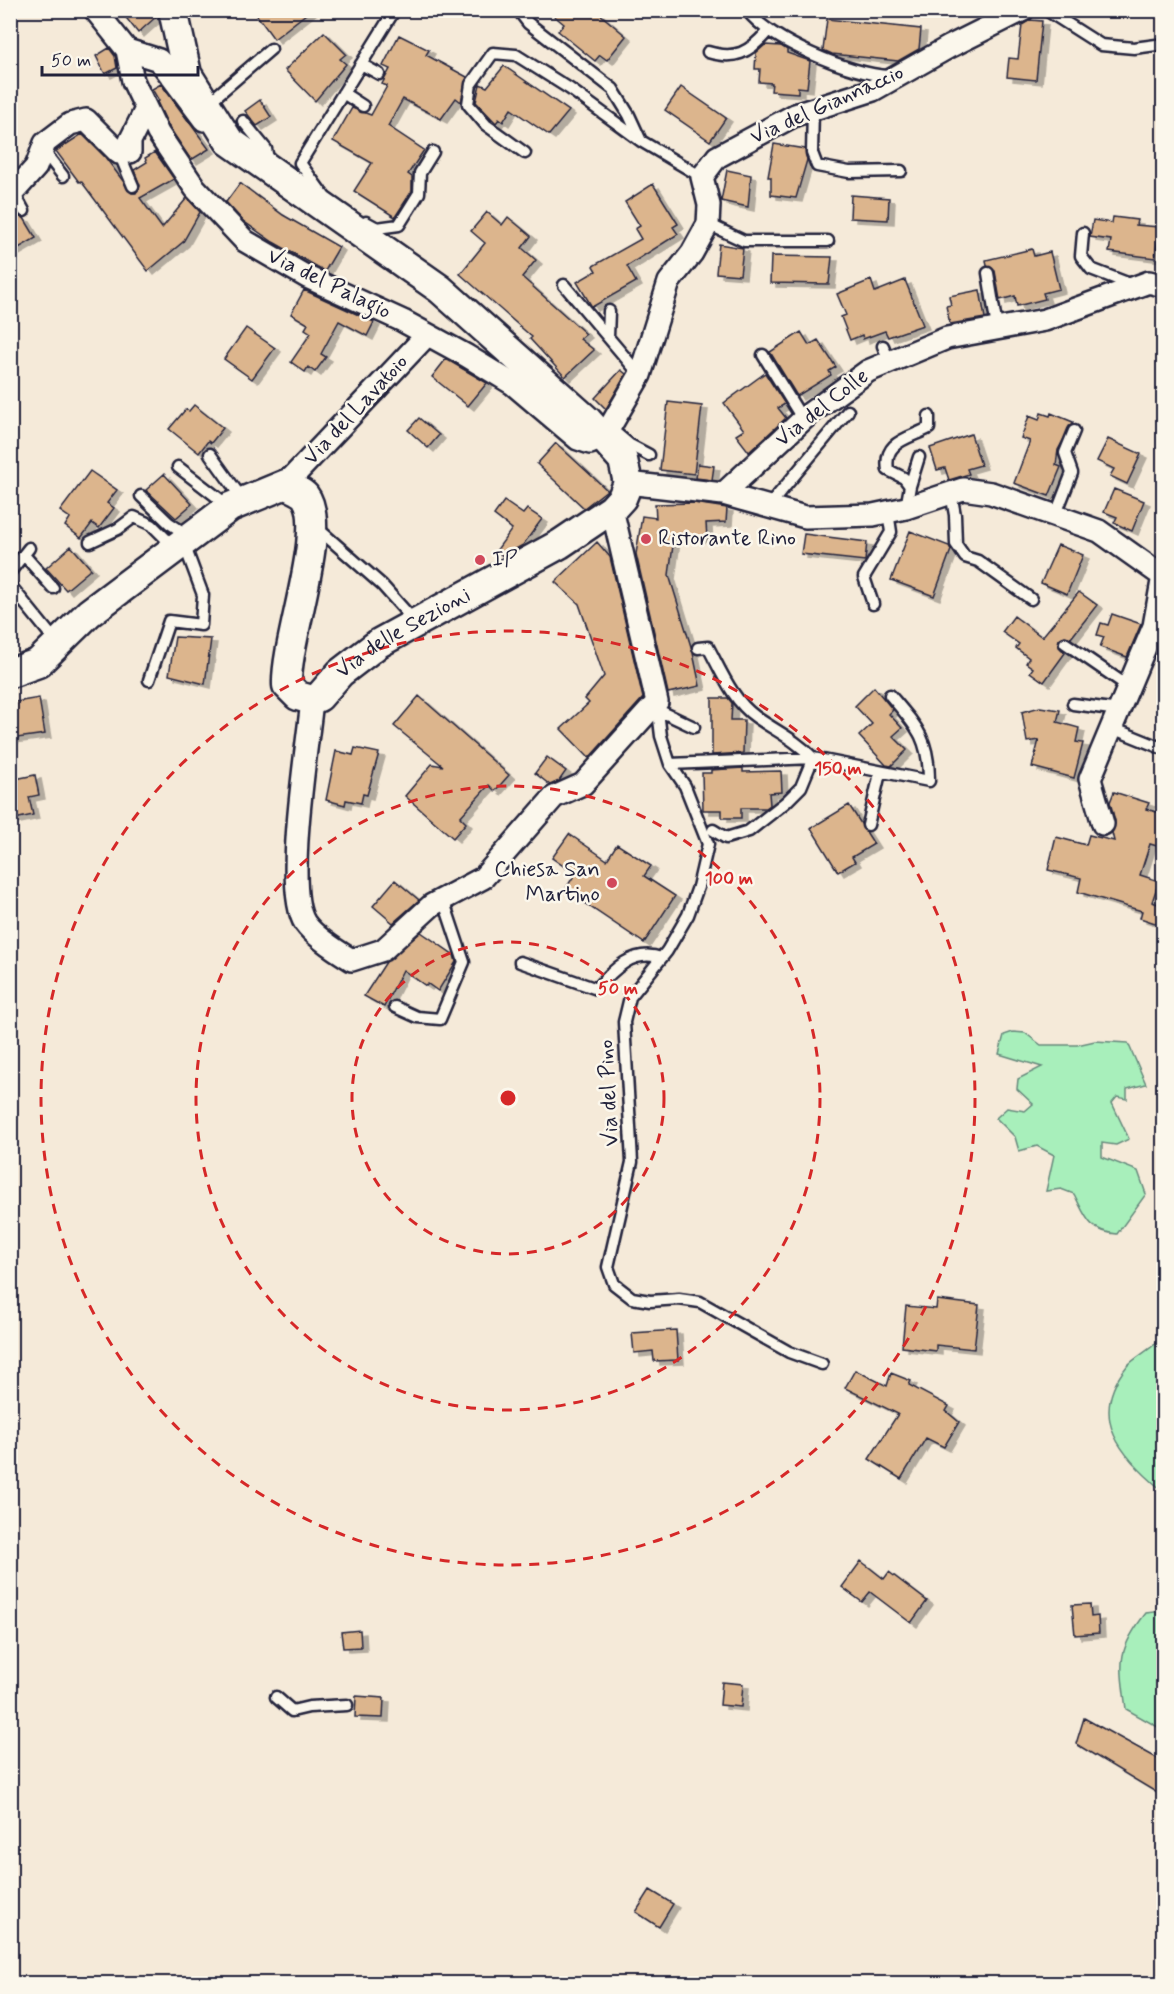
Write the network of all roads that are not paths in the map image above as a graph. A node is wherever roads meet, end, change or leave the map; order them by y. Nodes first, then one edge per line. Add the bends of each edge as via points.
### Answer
1 (174, 10) edge
2 (518, 10) edge
3 (747, 10) edge
4 (1023, 10) edge
5 (1046, 10) edge
6 (96, 11) edge
7 (394, 11) edge
8 (767, 32) junction
9 (1164, 44) edge
10 (270, 49) dead end
11 (127, 50) junction
12 (708, 52) dead end
13 (361, 64) junction
14 (379, 74) dead end
15 (896, 77) junction
16 (344, 93) junction
17 (206, 104) junction
18 (363, 106) dead end
19 (813, 109) junction
20 (146, 110) junction
21 (236, 131) junction
22 (641, 141) junction
23 (43, 149) junction
24 (433, 152) dead end
25 (119, 153) junction
26 (525, 153) dead end
27 (901, 171) dead end
28 (63, 176) dead end
29 (702, 177) junction
30 (133, 186) dead end
31 (16, 200) edge
32 (328, 211) junction
33 (708, 224) junction
34 (1083, 233) dead end
35 (828, 241) dead end
36 (988, 273) dead end
37 (564, 285) dead end
38 (1137, 286) junction
39 (1164, 286) edge
40 (609, 311) dead end
41 (997, 328) junction
42 (427, 335) junction
43 (608, 337) junction
44 (763, 355) dead end
45 (640, 375) junction
46 (848, 411) dead end
47 (929, 416) dead end
48 (803, 420) junction
49 (1074, 431) dead end
50 (607, 432) junction
51 (210, 454) dead end
52 (649, 455) dead end
53 (919, 457) dead end
54 (178, 467) dead end
55 (628, 483) junction
56 (286, 484) junction
57 (910, 486) junction
58 (951, 493) junction
59 (723, 494) junction
60 (141, 496) dead end
61 (236, 504) junction
62 (768, 507) junction
63 (612, 509) junction
64 (897, 510) junction
65 (1056, 514) junction
66 (313, 525) junction
67 (90, 542) dead end
68 (182, 542) junction
69 (10, 572) edge
70 (1162, 572) edge
71 (10, 585) edge
72 (53, 588) dead end
73 (1031, 599) dead end
74 (873, 604) dead end
75 (418, 624) junction
76 (58, 643) junction
77 (1065, 643) dead end
78 (698, 648) dead end
79 (10, 673) edge
80 (149, 680) dead end
81 (1129, 687) junction
82 (891, 695) dead end
83 (312, 700) junction
84 (1073, 704) dead end
85 (657, 706) junction
86 (1116, 719) junction
87 (694, 727) dead end
88 (1164, 749) edge
89 (813, 758) junction
90 (670, 765) junction
91 (880, 773) junction
92 (1103, 824) dead end
93 (868, 825) dead end
94 (713, 830) dead end
95 (443, 899) junction
96 (661, 958) junction
97 (520, 962) dead end
98 (395, 1007) dead end
99 (822, 1364) dead end
100 (276, 1697) dead end
101 (347, 1705) dead end

1 - 17 street via 187,75
2 - 22 lane via 528,23 613,89
3 - 8 lane
4 - 15 street, Via del Giannaccio
5 - 9 lane via 1101,45 1134,48
6 - 11 street
7 - 13 lane
8 - 12 lane via 753,48 738,56
8 - 15 lane via 871,76
10 - 17 lane
11 - 20 street, Via del Palagio via 133,81
11 - 21 street via 159,60 216,135
13 - 14 lane
13 - 16 lane
15 - 19 street, Via del Giannaccio via 873,90
16 - 18 lane
16 - 32 lane via 300,164 325,198
17 - 21 street
19 - 27 lane via 812,153 817,165 849,172
19 - 29 street, Via del Giannaccio via 717,157
20 - 25 street via 130,141 130,152
20 - 42 street, Via del Palagio via 195,188 244,241 306,277
21 - 32 street via 270,170
22 - 26 lane via 516,55 493,52 471,84 468,104 486,125
22 - 29 lane
23 - 25 street via 45,142 70,124 86,120
23 - 28 lane
23 - 31 street
24 - 32 lane via 420,173 419,193 399,225 377,228 344,209
25 - 30 lane
29 - 33 street via 709,205
32 - 50 street via 440,289
33 - 35 lane via 744,241
33 - 45 street via 669,282
34 - 38 lane via 1081,256 1091,269
36 - 41 lane
37 - 43 lane
38 - 39 street, Via del Colle via 1149,282
38 - 41 street, Via del Colle via 1045,320
40 - 43 lane
41 - 48 street, Via del Colle via 893,353
42 - 50 street, Via del Palagio via 513,384 578,439 590,443
42 - 56 street, Via del Lavatoio
43 - 45 lane
44 - 48 lane
45 - 50 street
46 - 62 lane
47 - 57 lane via 929,428 891,447 886,458 888,470
48 - 59 street, Via del Colle
49 - 65 lane via 1065,453 1072,473
50 - 52 lane
50 - 55 street via 623,460
51 - 61 lane
53 - 57 lane
54 - 61 lane
55 - 59 street
55 - 63 street, Via delle Sezioni
56 - 61 street
56 - 66 street via 304,495
57 - 64 lane
58 - 64 street
58 - 65 street via 963,489 991,493
58 - 73 lane via 956,544 965,557 978,561
59 - 62 street
60 - 68 lane via 169,523 185,531
61 - 68 street
62 - 64 street via 806,517 873,515
63 - 75 street, Via delle Sezioni via 560,544
63 - 85 street
64 - 74 lane via 891,532 864,577
65 - 70 street via 1099,531
66 - 75 lane via 382,585
66 - 83 street via 286,667 287,685 298,696
67 - 68 lane via 134,517
68 - 76 street via 89,612
68 - 80 lane via 203,595 201,625 169,621
69 - 72 lane via 27,551
70 - 81 street via 1154,626
71 - 76 lane
75 - 83 street, Via delle Sezioni via 379,643
76 - 79 street via 38,663
77 - 81 lane
78 - 89 lane via 708,647 735,696 754,716 799,742
81 - 86 street
82 - 91 lane via 920,730 929,759 929,781
83 - 95 street via 295,882 305,922 352,960 383,950
84 - 86 lane
85 - 87 lane
85 - 90 lane, Via del Pino via 660,735
85 - 95 street via 583,784 554,797 483,878
86 - 88 lane
86 - 92 street via 1090,779
89 - 90 lane
89 - 91 lane
89 - 94 lane via 801,787 749,831 726,838
90 - 96 lane, Via del Pino via 685,786 708,844 688,915
91 - 93 lane
95 - 98 lane via 464,962 447,1007 440,1019 417,1017
96 - 97 lane via 647,955 628,960 597,989
96 - 99 lane, Via del Pino via 630,997 624,1022 632,1162 608,1267 614,1284 632,1298 700,1302 789,1352
100 - 101 lane via 292,1711

